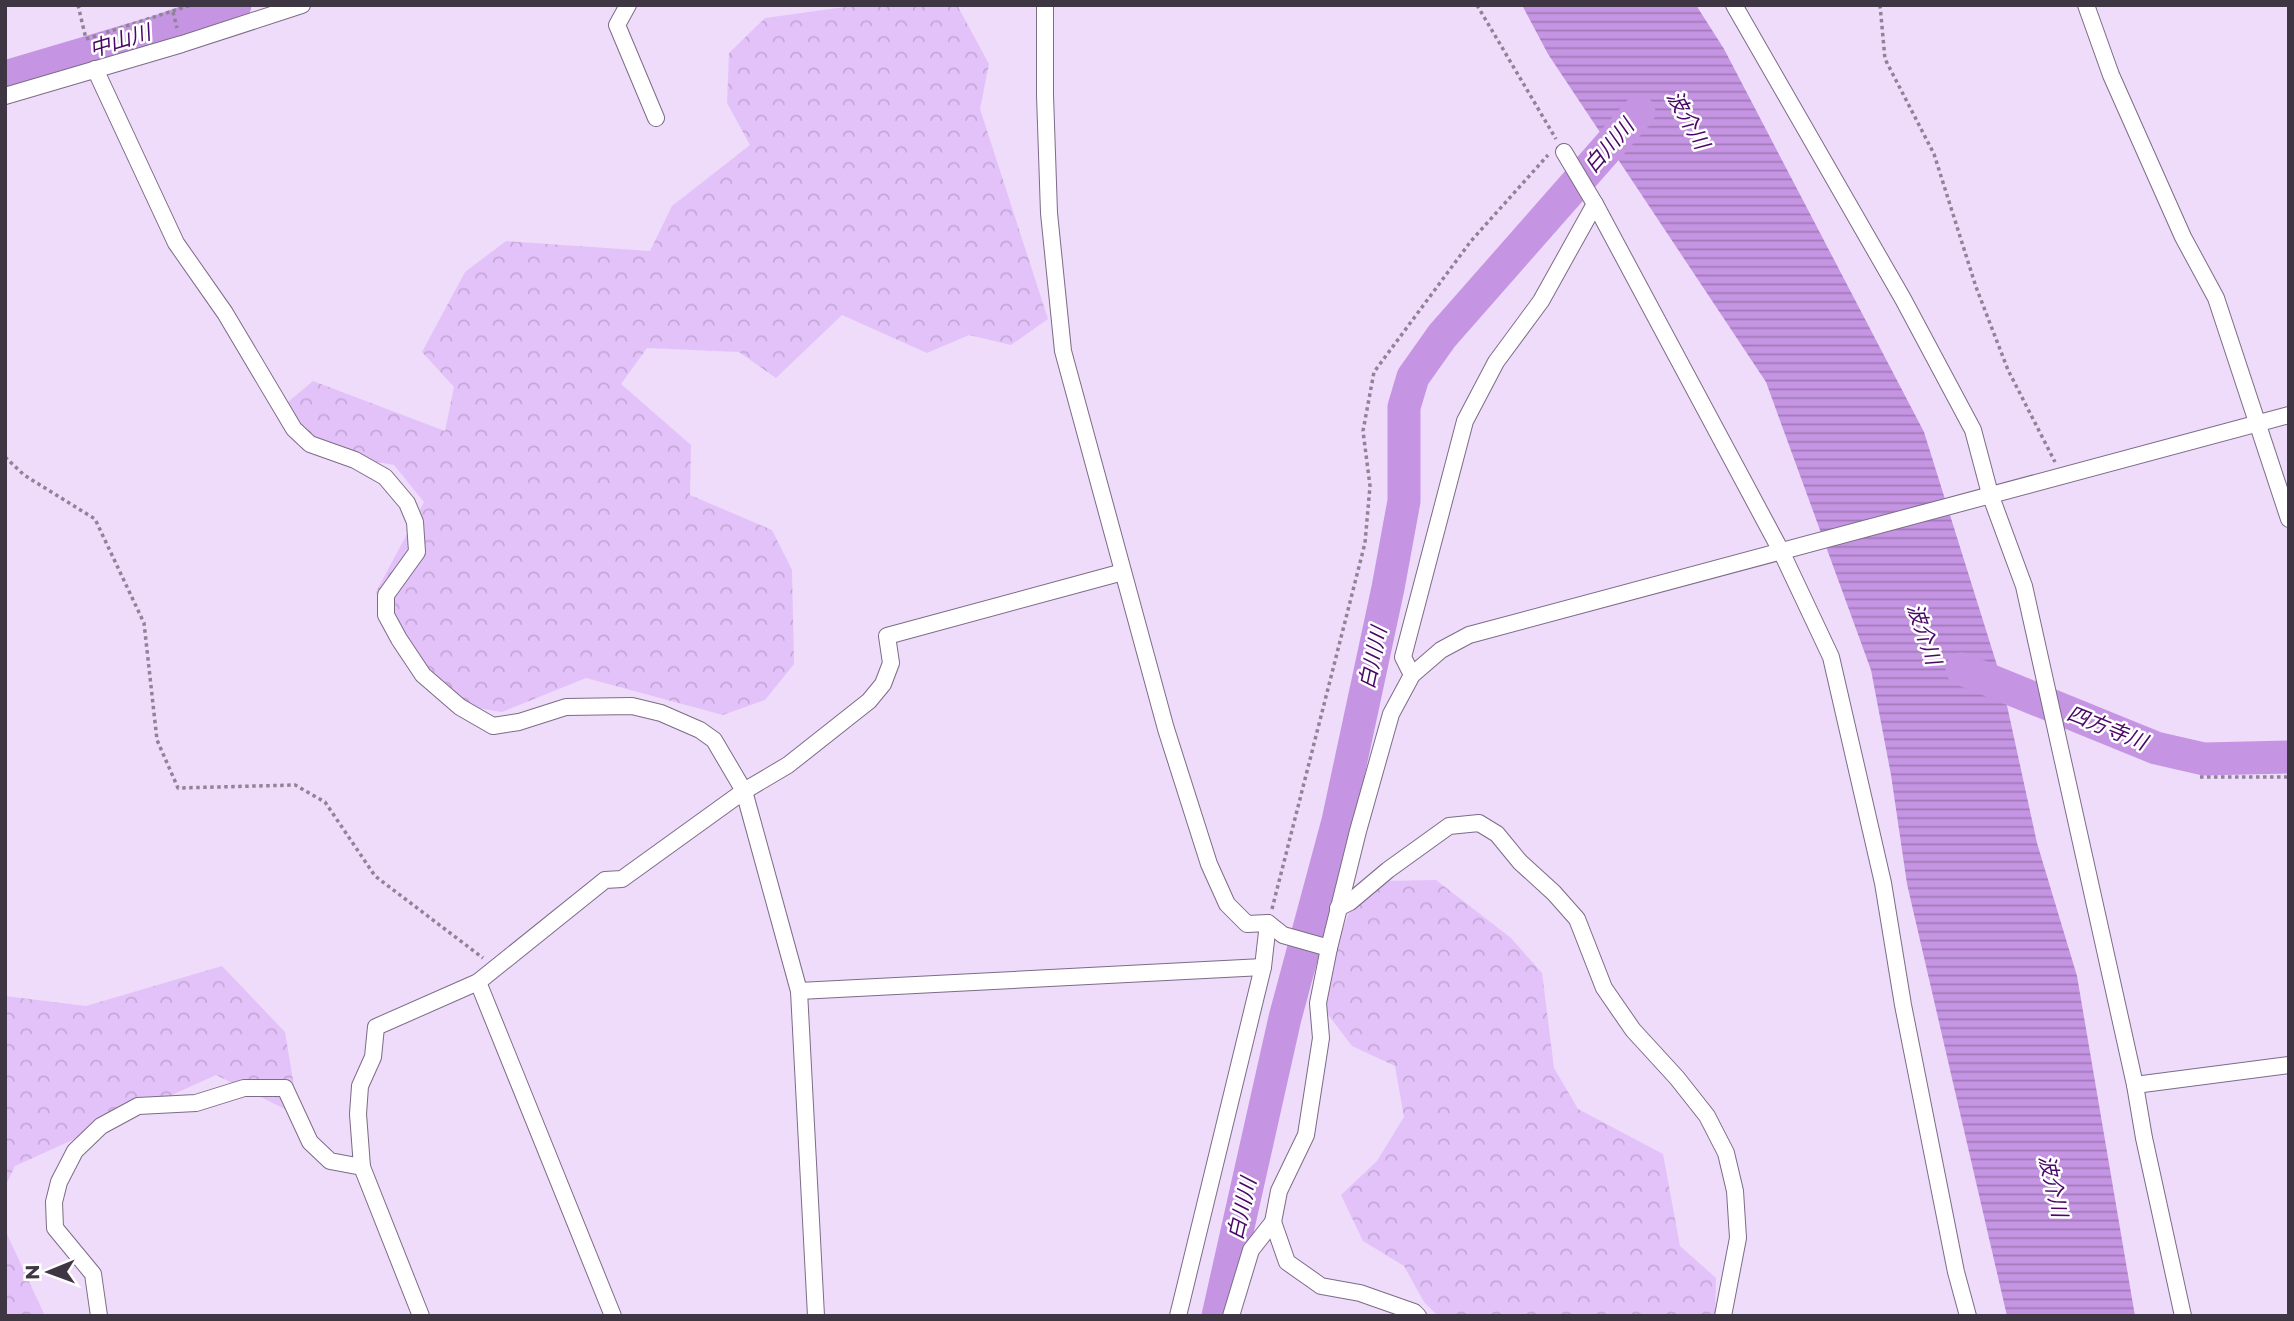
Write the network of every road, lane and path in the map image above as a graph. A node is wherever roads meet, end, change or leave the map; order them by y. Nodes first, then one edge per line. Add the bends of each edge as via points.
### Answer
1 (78, 5) edge
2 (191, 5) edge
3 (302, 5) edge
4 (628, 5) edge
5 (1045, 5) edge
6 (1477, 5) edge
7 (1734, 5) edge
8 (1880, 5) edge
9 (2086, 5) edge
10 (95, 69) junction
11 (5, 96) edge
12 (656, 118) dead end
13 (1557, 149) junction
14 (1595, 204) junction
15 (2289, 415) edge
16 (2259, 424) junction
17 (5, 457) edge
18 (2062, 476) junction
19 (1983, 496) junction
20 (2289, 519) edge
21 (1781, 551) junction
22 (1123, 572) junction
23 (1412, 675) junction
24 (2200, 777) dead end
25 (2289, 777) edge
26 (744, 792) junction
27 (1338, 908) junction
28 (1268, 923) junction
29 (1323, 946) junction
30 (1263, 967) junction
31 (496, 969) junction
32 (478, 982) junction
33 (799, 991) junction
34 (2289, 1065) edge
35 (2135, 1085) junction
36 (362, 1167) junction
37 (1273, 1222) junction
38 (99, 1316) edge
39 (421, 1316) edge
40 (613, 1316) edge
41 (816, 1316) edge
42 (1178, 1316) edge
43 (1231, 1316) edge
44 (1418, 1316) edge
45 (1723, 1316) edge
46 (1968, 1316) edge
47 (2183, 1316) edge

1 - 2 path via 86,39
3 - 10 street
4 - 12 street via 617,25
5 - 22 street via 1049,214 1063,351
6 - 13 path
7 - 19 street via 1973,430
8 - 18 path via 1885,58 1934,154 2008,370
9 - 16 street via 2110,75 2183,237 2216,298
10 - 11 street
10 - 26 street via 176,243 225,313 294,429 310,444 385,477 407,503 415,523 417,552 386,595 386,615 422,675 460,707 493,726 566,707 632,706 660,713 714,740
13 - 14 street
13 - 28 path via 1471,241 1374,372 1363,431 1370,486 1364,543
14 - 21 street
14 - 23 street via 1541,301 1496,362 1465,421 1403,657
15 - 16 street
16 - 18 street
16 - 20 street
17 - 31 path via 24,475 95,519 144,623 157,740 178,788 295,785 325,802 375,876
18 - 19 street
19 - 21 street
19 - 35 street via 2025,586
21 - 23 street via 1469,635 1441,650
21 - 46 street via 1831,657 1882,883
22 - 26 street via 887,636 891,663 883,684 869,701 788,765
22 - 28 street via 1209,864 1233,911 1247,924
23 - 27 street via 1391,714
24 - 25 path
26 - 31 street via 622,879 605,880
26 - 33 street
27 - 29 street
27 - 45 street via 1449,825 1479,823 1497,834 1554,893 1577,919 1604,988 1633,1030 1707,1115 1726,1153 1735,1191 1738,1238
28 - 29 street via 1283,935
28 - 30 street
29 - 37 street via 1318,1003 1321,1038 1306,1135 1279,1191
30 - 33 street
30 - 42 street
31 - 32 street
32 - 36 street via 376,1027 373,1057 360,1086
32 - 40 street
33 - 41 street
34 - 35 street
35 - 47 street
36 - 38 street via 330,1161 310,1142 285,1088 244,1088 196,1103 138,1106 101,1126 75,1151 54,1202 55,1228 93,1274
36 - 39 street
37 - 43 street via 1251,1250
37 - 44 street via 1287,1262 1321,1286 1360,1293

